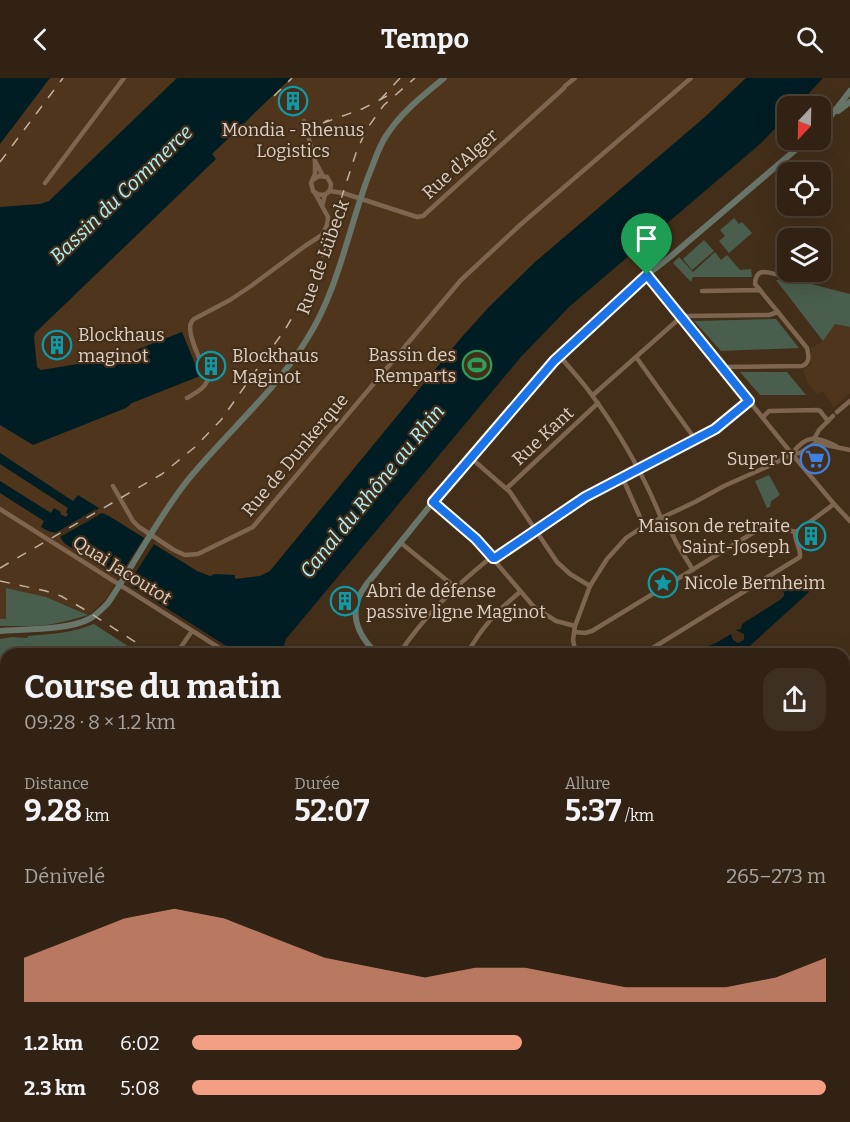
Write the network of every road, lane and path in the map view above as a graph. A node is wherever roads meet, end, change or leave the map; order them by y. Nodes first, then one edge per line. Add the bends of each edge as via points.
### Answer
1 (124, 78) edge
2 (444, 78) edge
3 (575, 78) edge
4 (691, 78) edge
5 (850, 92) edge
6 (850, 102) edge
7 (831, 116) edge
8 (831, 116) edge
9 (304, 121) dead end
10 (795, 150) edge
11 (315, 161) junction
12 (323, 176) junction
13 (313, 180) junction
14 (45, 183) dead end
15 (331, 184) junction
16 (315, 193) junction
17 (328, 193) junction
18 (343, 193) junction
19 (360, 198) junction
20 (322, 206) junction
21 (777, 274) edge
22 (647, 275) junction
23 (760, 290) junction
24 (702, 291) dead end
25 (777, 312) junction
26 (681, 317) junction
27 (559, 355) junction
28 (636, 357) junction
29 (722, 367) junction
30 (593, 395) junction
31 (187, 399) dead end
32 (749, 401) junction
33 (598, 403) junction
34 (848, 403) edge
35 (850, 410) edge
36 (763, 417) junction
37 (828, 421) junction
38 (814, 438) junction
39 (696, 439) junction
40 (810, 446) junction
41 (840, 448) junction
42 (850, 450) edge
43 (792, 454) junction
44 (471, 458) junction
45 (639, 470) junction
46 (623, 478) junction
47 (113, 486) dead end
48 (507, 489) junction
49 (433, 502) junction
50 (834, 504) junction
51 (0, 509) edge
52 (663, 517) junction
53 (850, 521) edge
54 (644, 526) junction
55 (536, 531) junction
56 (795, 531) junction
57 (401, 543) junction
58 (493, 558) junction
59 (693, 570) junction
60 (590, 586) junction
61 (455, 587) junction
62 (520, 592) junction
63 (574, 629) junction
64 (192, 631) junction
65 (1, 632) edge
66 (180, 648) edge
67 (219, 648) edge
68 (371, 648) edge
69 (403, 648) edge
70 (470, 648) edge
71 (575, 648) edge
72 (653, 648) edge

1 - 14 street
2 - 19 main road, Rue de Lübeck via 391,128
3 - 19 street, Rue d'Alger via 423,216
4 - 47 street, Rue de Dunkerque via 461,280 253,527 198,554 184,555 135,524
5 - 7 main road
6 - 8 main road
9 - 11 street
10 - 22 main road
11 - 12 street
11 - 13 street
12 - 13 street
12 - 15 street
13 - 16 street via 311,187
15 - 17 street
15 - 18 street
16 - 17 street
16 - 20 street
17 - 18 street
17 - 20 street
18 - 19 street
19 - 65 main road, Rue de Lübeck via 333,285 309,337 284,373 186,483 108,603 88,620 72,625
20 - 31 street via 328,217 322,236 230,300 191,322 192,337 208,382
21 - 23 street via 759,273 755,285
22 - 26 street
22 - 27 main road
23 - 24 street
23 - 25 street
25 - 26 street
25 - 29 street via 807,348 806,364
26 - 28 street
26 - 29 street
27 - 30 street
27 - 44 main road
28 - 30 street
28 - 39 street
29 - 32 street
30 - 33 street
32 - 36 street
32 - 39 street
33 - 45 street
33 - 48 street, Rue Kant
34 - 35 street
34 - 37 street
36 - 37 street via 769,411 817,410
36 - 43 street
37 - 38 street
38 - 40 street
38 - 41 street
38 - 43 street
39 - 45 street
40 - 41 street via 816,443
40 - 43 street
41 - 42 street
43 - 50 street
43 - 52 street
44 - 48 street
44 - 49 main road
45 - 46 street
45 - 52 street
46 - 54 street
46 - 55 street via 585,497
48 - 55 street
49 - 57 main road
49 - 58 street
50 - 53 street
50 - 56 street
51 - 64 street, Quai Jacoutot
52 - 54 street
52 - 59 street
54 - 60 street via 612,552
55 - 58 street
55 - 60 street via 557,562
56 - 59 street via 766,525
56 - 72 street via 800,557
57 - 61 street
57 - 68 main road via 362,590 356,604 358,628
58 - 61 street
58 - 62 street
59 - 63 street via 592,631
60 - 63 street
61 - 69 street
62 - 63 street via 545,614
62 - 70 street via 483,627
63 - 71 street
64 - 66 street
64 - 67 street, Quai Jacoutot

